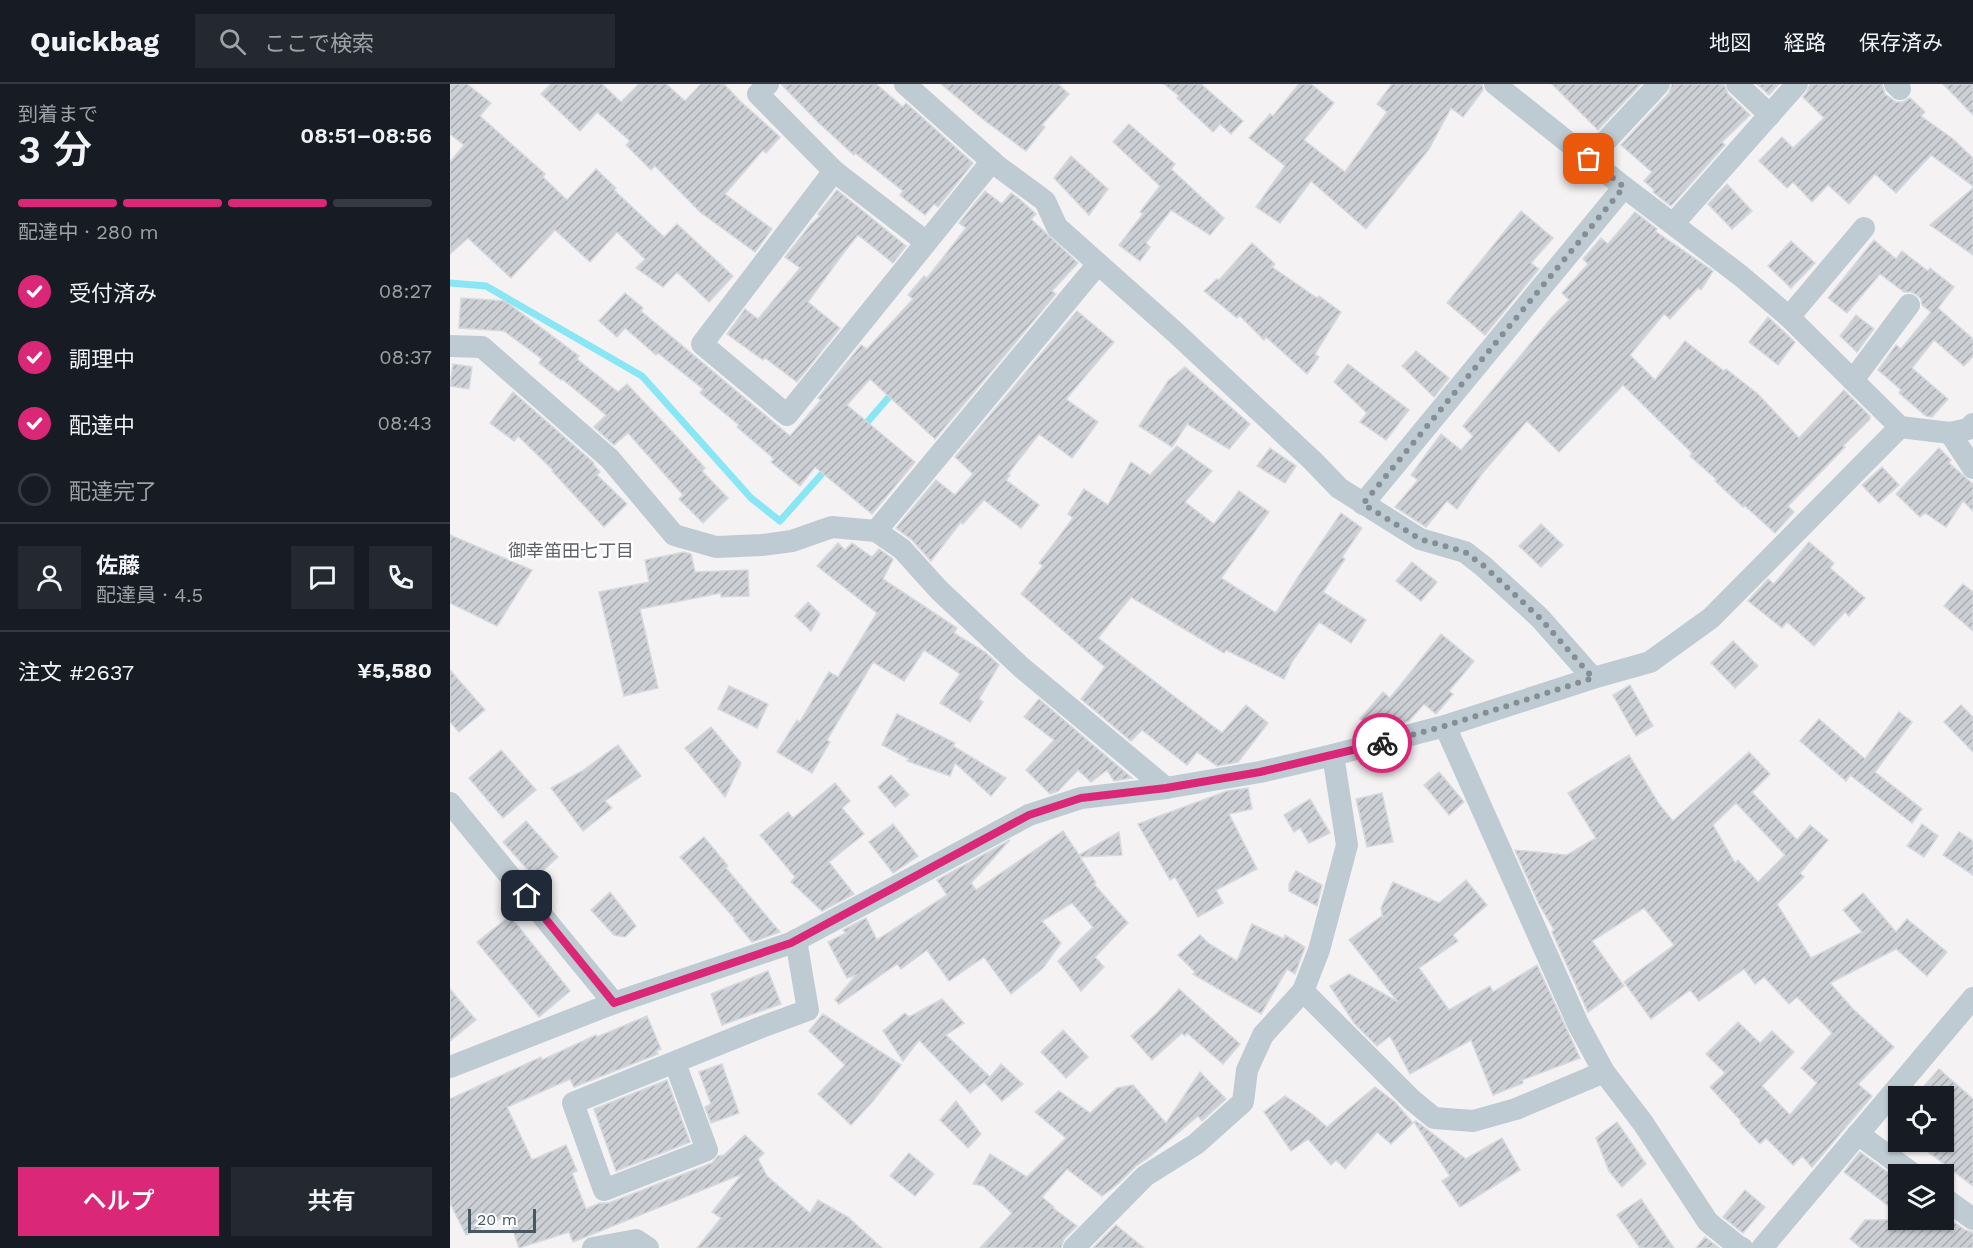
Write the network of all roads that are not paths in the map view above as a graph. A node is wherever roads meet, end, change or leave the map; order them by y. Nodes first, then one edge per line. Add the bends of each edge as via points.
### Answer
1 (768, 84) edge
2 (906, 84) edge
3 (1659, 84) edge
4 (1737, 84) edge
5 (1797, 84) edge
6 (1503, 86) edge
7 (1770, 115) junction
8 (1589, 159) junction
9 (992, 161) junction
10 (834, 171) junction
11 (1624, 187) junction
12 (1673, 224) junction
13 (1864, 228) dead end
14 (926, 242) junction
15 (1098, 264) junction
16 (1909, 305) dead end
17 (1789, 317) junction
18 (450, 346) edge
19 (1853, 380) junction
20 (1973, 424) edge
21 (1900, 427) junction
22 (1950, 433) junction
23 (1973, 468) edge
24 (1363, 504) junction
25 (876, 531) junction
26 (1593, 678) junction
27 (1445, 726) junction
28 (1333, 755) junction
29 (1166, 788) junction
30 (450, 803) edge
31 (796, 940) junction
32 (1304, 991) junction
33 (614, 1003) junction
34 (1971, 1005) edge
35 (675, 1063) junction
36 (450, 1067) edge
37 (1604, 1072) junction
38 (1858, 1134) junction
39 (1899, 1164) edge
40 (1954, 1206) edge
41 (1973, 1220) edge
42 (593, 1248) edge
43 (648, 1248) edge
44 (1074, 1248) edge
45 (1742, 1248) edge
46 (1762, 1248) edge

1 - 10 street via 758,94
2 - 9 street
3 - 8 street
4 - 7 street
5 - 7 street
6 - 8 street
7 - 12 street
8 - 11 street
9 - 14 street
9 - 15 street via 1045,201 1057,227
10 - 14 street
10 - 14 street via 702,344 787,415
11 - 12 street
11 - 24 street
12 - 17 street
13 - 17 street
15 - 24 street via 1339,488
15 - 25 street
16 - 19 street
17 - 19 street
18 - 25 street via 482,347 610,459 674,534 716,547 792,541 832,527
19 - 21 street
20 - 22 street
21 - 22 street
21 - 26 street via 1711,618 1650,662
22 - 23 street
24 - 26 street via 1420,539 1465,552 1484,566 1540,618
25 - 29 street via 902,549 939,590 1021,667
26 - 27 street
27 - 28 street
27 - 37 street via 1578,1024
28 - 29 street
28 - 32 street via 1347,845
29 - 31 street via 1081,798 1029,815
30 - 33 street
31 - 33 street
31 - 35 street via 808,1010
32 - 37 street via 1434,1118 1473,1121 1516,1109
32 - 44 street via 1263,1035 1246,1070 1243,1102 1196,1143 1145,1176
33 - 36 street
34 - 38 street
35 - 35 street via 573,1103 604,1190 707,1150
37 - 45 street via 1643,1122 1708,1222
38 - 39 street
38 - 46 street
40 - 41 street
42 - 43 street via 636,1240

